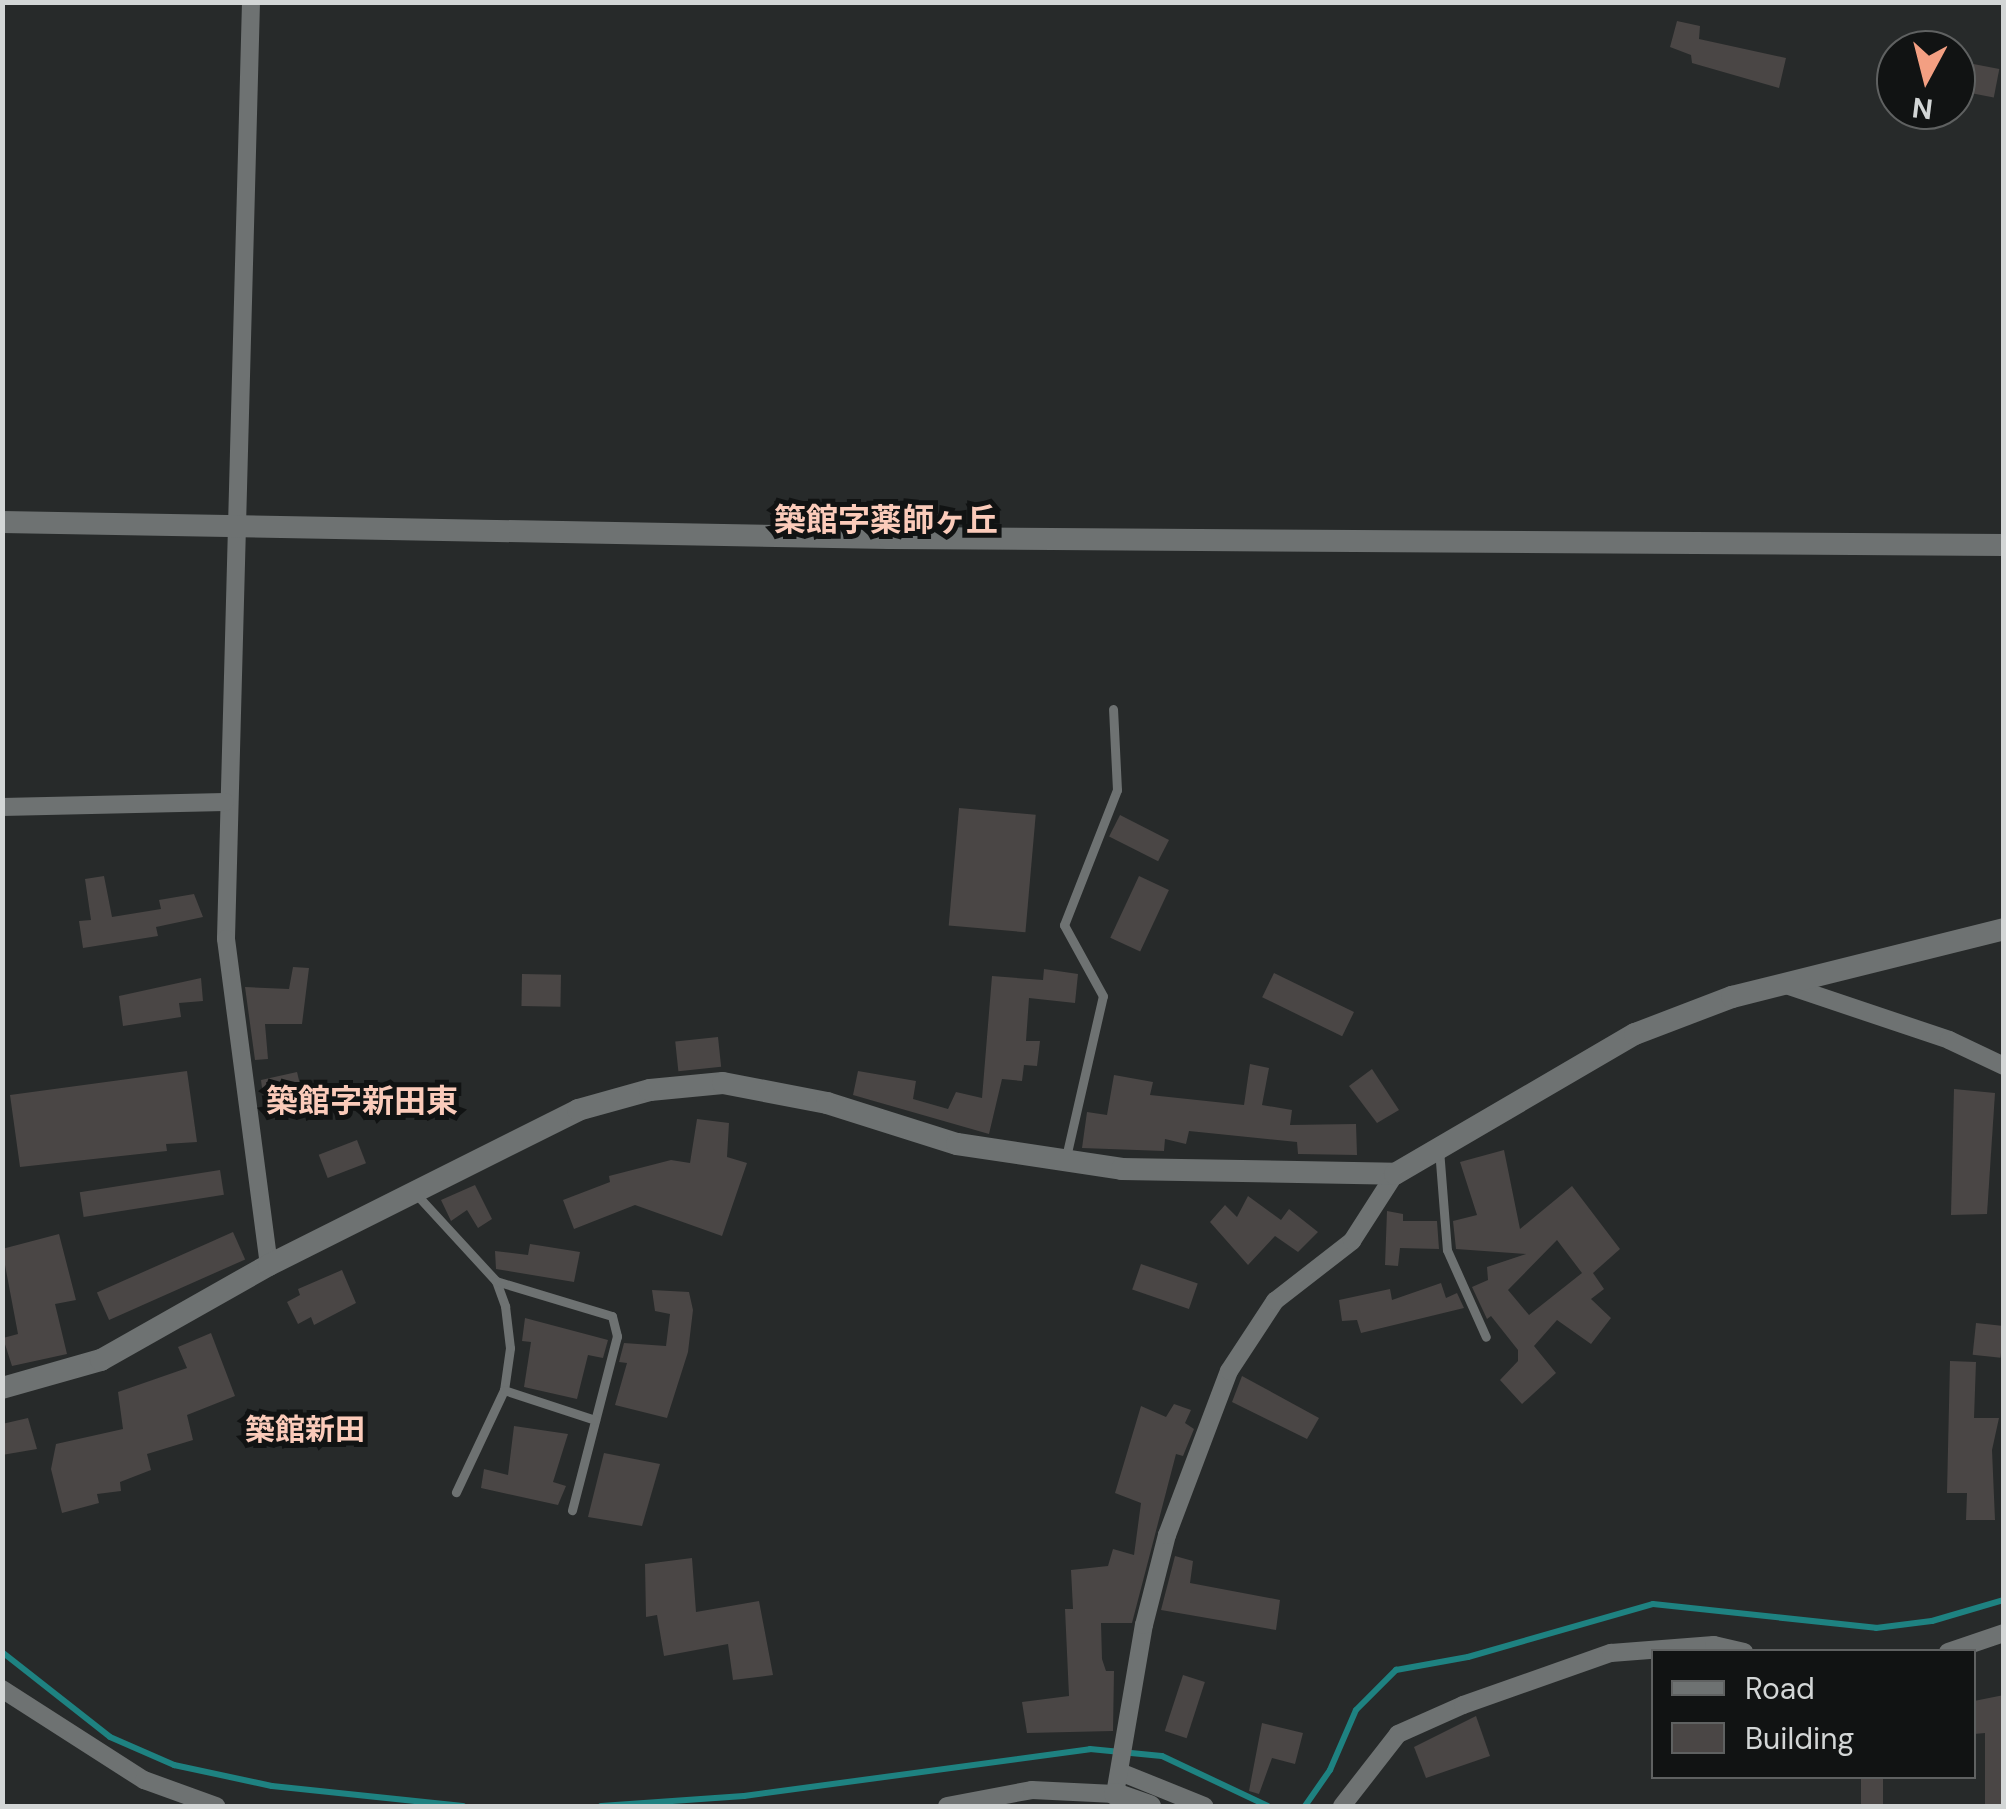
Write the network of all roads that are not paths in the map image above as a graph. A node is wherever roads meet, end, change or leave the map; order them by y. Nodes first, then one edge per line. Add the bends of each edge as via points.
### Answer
1 (251, 2) edge
2 (2, 522) edge
3 (232, 526) junction
4 (2004, 545) edge
5 (1113, 709) dead end
6 (225, 802) junction
7 (5, 811) edge
8 (2004, 930) edge
9 (1783, 984) junction
10 (2004, 1066) edge
11 (1439, 1149) junction
12 (1066, 1160) junction
13 (1395, 1174) junction
14 (414, 1192) junction
15 (269, 1265) junction
16 (496, 1281) junction
17 (1486, 1338) dead end
18 (2, 1388) edge
19 (504, 1390) junction
20 (595, 1420) junction
21 (456, 1492) dead end
22 (572, 1510) dead end
23 (2004, 1633) edge
24 (1662, 1649) edge
25 (1731, 1649) edge
26 (1957, 1649) edge
27 (1651, 1650) edge
28 (2, 1689) edge
29 (1119, 1776) junction
30 (216, 1806) edge
31 (947, 1806) edge
32 (1150, 1806) edge
33 (1204, 1806) edge
34 (1342, 1806) edge

1 - 3 street
2 - 3 street
3 - 4 street
3 - 6 street
5 - 12 lane via 1117,790 1064,925 1103,996
6 - 7 street
6 - 15 street via 231,1014
8 - 9 street
9 - 10 street via 1949,1040
9 - 11 street via 1635,1034
11 - 13 street
11 - 17 lane via 1447,1250
12 - 13 street via 1122,1169
12 - 14 street via 957,1144 827,1104 723,1082 650,1090 578,1110
13 - 29 street via 1352,1242 1275,1301 1229,1370 1167,1535
14 - 15 street
14 - 16 lane
15 - 18 street via 101,1360
16 - 19 lane via 510,1348
16 - 20 lane via 612,1316 617,1336
19 - 20 lane
19 - 21 lane
20 - 22 lane
23 - 26 street
24 - 25 street
27 - 34 street via 1610,1653 1398,1734
28 - 30 street via 144,1780
29 - 31 street
29 - 32 street
29 - 33 street

